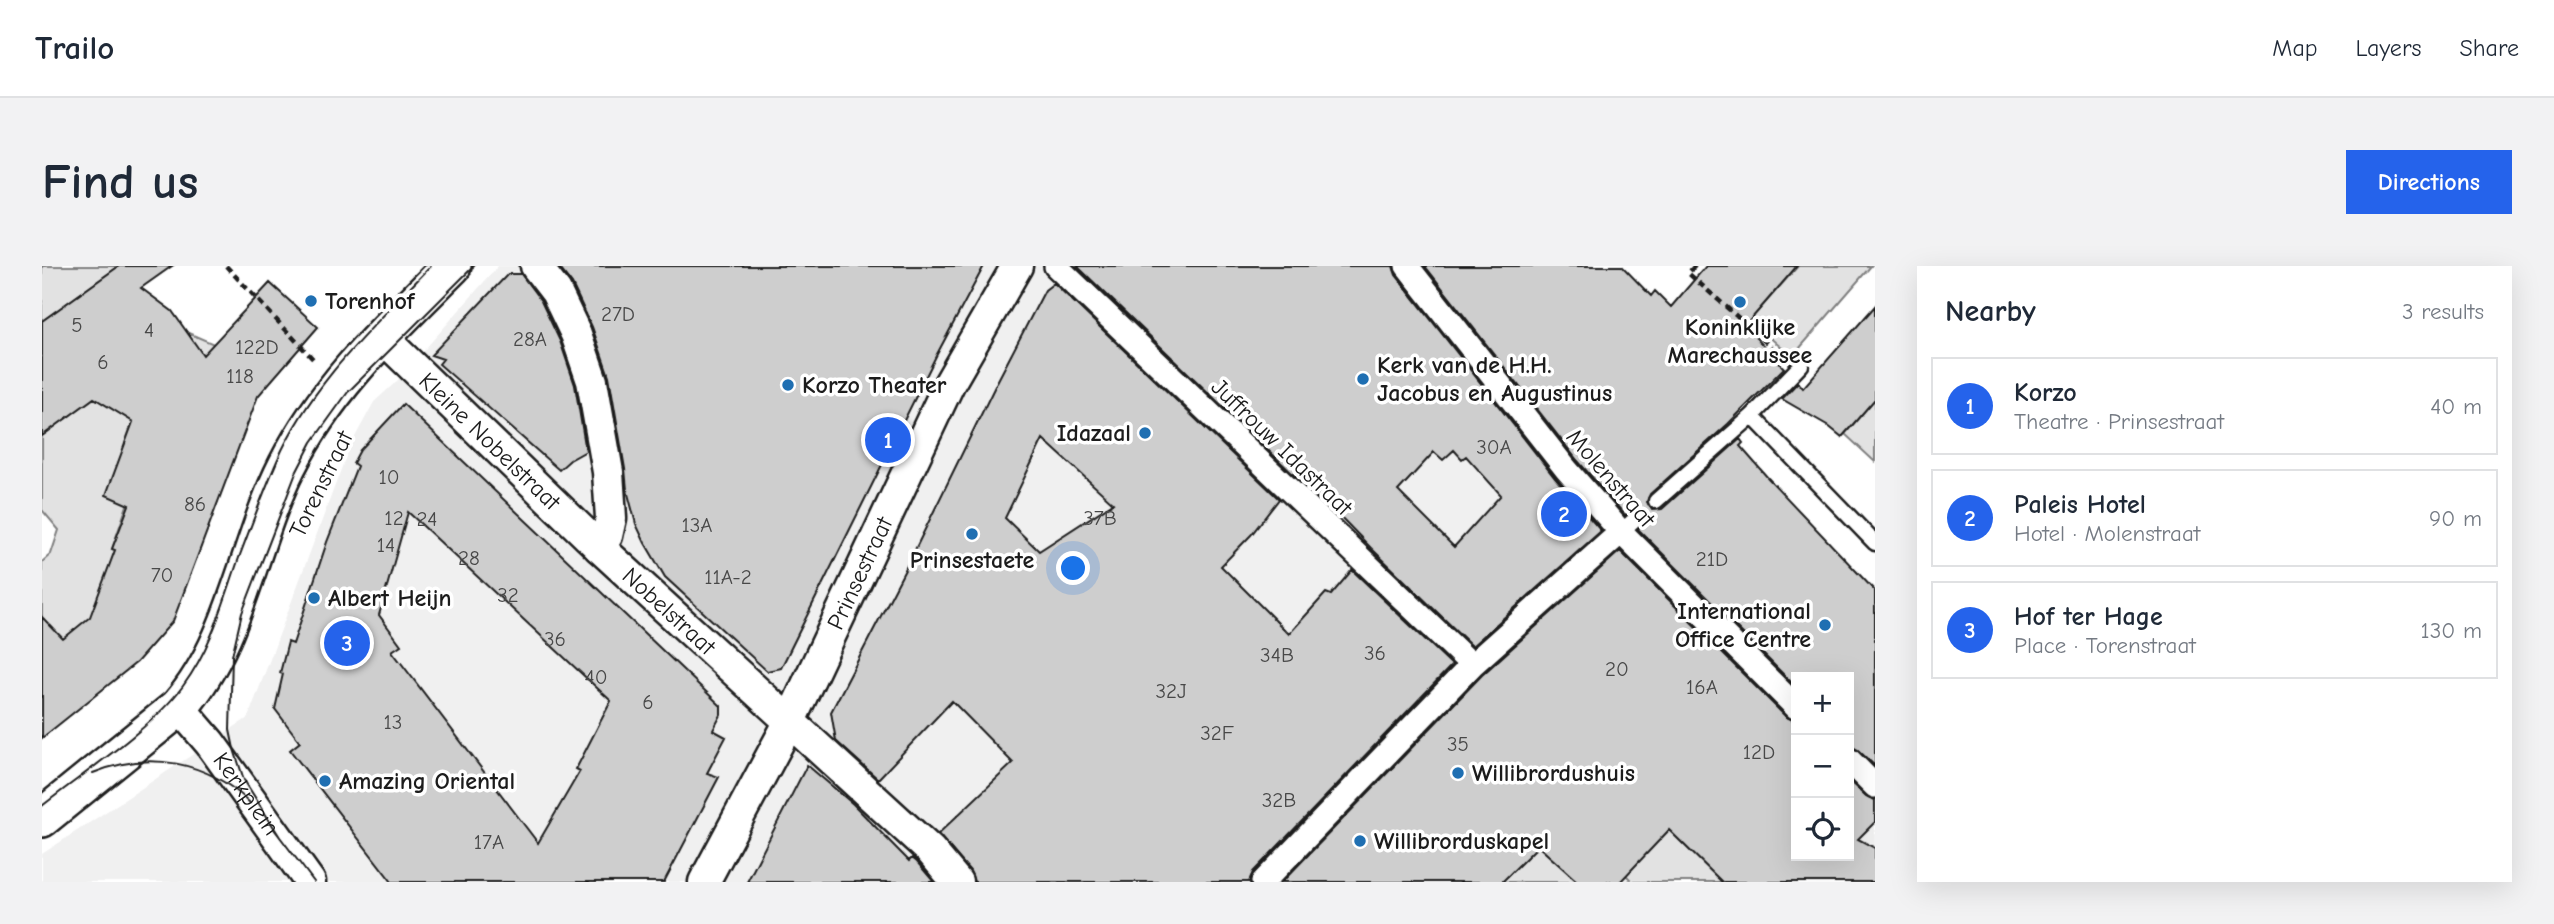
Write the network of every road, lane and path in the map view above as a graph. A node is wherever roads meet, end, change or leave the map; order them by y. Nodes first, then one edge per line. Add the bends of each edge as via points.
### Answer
1 (226, 266) edge
2 (452, 266) edge
3 (1017, 266) edge
4 (1056, 266) edge
5 (1406, 266) edge
6 (1695, 266) edge
7 (538, 268) edge
8 (382, 337) junction
9 (1799, 367) joint
10 (339, 385) junction
11 (1752, 416) junction
12 (1656, 501) dead end
13 (1628, 526) junction
14 (1875, 542) edge
15 (599, 548) junction
16 (1472, 665) junction
17 (1791, 702) edge
18 (179, 707) junction
19 (790, 721) junction
20 (1854, 765) edge
21 (1875, 786) edge
22 (42, 818) edge
23 (310, 882) edge
24 (704, 882) edge
25 (957, 882) edge
26 (1263, 882) edge

1 - 10 path
2 - 8 street, Torenstraat
3 - 19 street, Prinsestraat via 948,384
4 - 16 street, Juffrouw Idastraat
5 - 13 street, Molenstraat via 1566,469
6 - 9 path via 1688,273
7 - 15 street, Nobelstraat via 556,292 592,381 611,518
8 - 10 street, Torenstraat
8 - 15 street, Kleine Nobelstraat
9 - 11 lane
10 - 18 street, Torenstraat via 317,412 286,468 219,643 195,689
11 - 12 lane
11 - 14 lane
13 - 16 street
13 - 17 street, Molenstraat
15 - 19 street, Nobelstraat
16 - 26 street
18 - 22 street, Torenstraat
18 - 23 street, Kerkplein
19 - 24 street, Prinsestraat
19 - 25 street, Nobelstraat via 930,850
20 - 21 street

